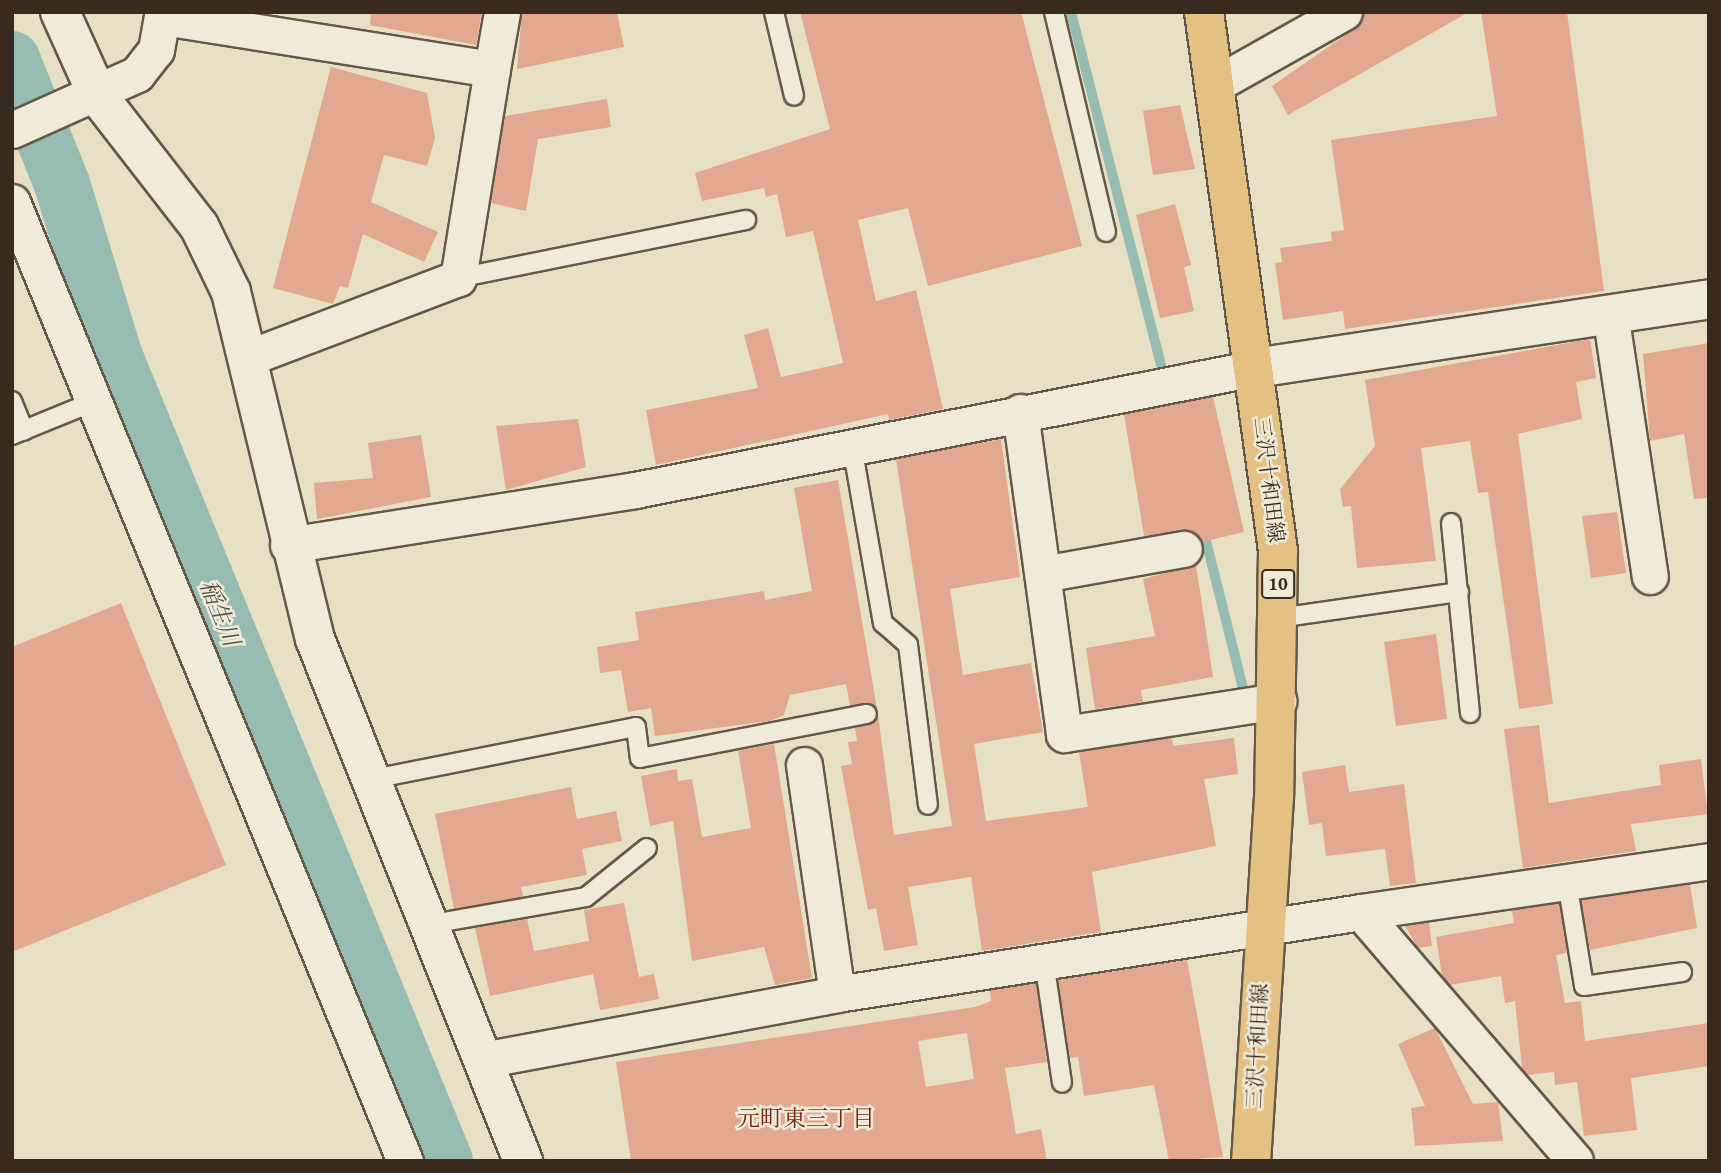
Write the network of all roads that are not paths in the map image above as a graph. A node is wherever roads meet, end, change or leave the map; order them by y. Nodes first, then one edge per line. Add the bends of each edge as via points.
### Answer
1 (60, 12) edge
2 (502, 12) edge
3 (774, 12) edge
4 (1054, 12) edge
5 (1204, 12) edge
6 (1344, 12) edge
7 (163, 15) edge
8 (492, 69) junction
9 (1216, 84) junction
10 (97, 96) junction
11 (794, 96) dead end
12 (12, 130) edge
13 (12, 202) edge
14 (746, 220) dead end
15 (1106, 232) dead end
16 (458, 278) junction
17 (1709, 299) edge
18 (1610, 313) junction
19 (250, 357) junction
20 (1255, 368) junction
21 (12, 401) edge
22 (93, 402) junction
23 (1020, 412) junction
24 (18, 433) edge
25 (852, 446) junction
26 (1451, 523) dead end
27 (288, 545) junction
28 (1184, 549) dead end
29 (1043, 574) junction
30 (1650, 576) dead end
31 (1459, 592) junction
32 (1278, 618) junction
33 (1278, 701) junction
34 (1470, 713) dead end
35 (867, 714) dead end
36 (804, 765) dead end
37 (368, 780) junction
38 (928, 805) dead end
39 (647, 848) dead end
40 (1709, 861) edge
41 (1567, 882) junction
42 (1361, 912) junction
43 (426, 925) junction
44 (1264, 927) junction
45 (1044, 961) junction
46 (1682, 972) dead end
47 (836, 994) junction
48 (482, 1060) junction
49 (1062, 1083) dead end
50 (405, 1161) edge
51 (523, 1161) edge
52 (1251, 1161) edge
53 (1575, 1161) edge

1 - 10 street
2 - 8 street
3 - 11 lane
4 - 15 lane
5 - 9 main road, 三沢十和田線 / 10
6 - 9 street
7 - 8 street
7 - 10 street via 156,50 137,74
8 - 16 street
9 - 20 main road, 三沢十和田線 / 10
10 - 12 street
10 - 19 street via 199,226 231,292
13 - 22 street
14 - 16 lane
16 - 19 street
17 - 18 street
18 - 20 street
18 - 30 street
19 - 27 street
20 - 23 street
20 - 32 main road, 三沢十和田線 / 10 via 1278,551
21 - 24 lane
22 - 24 lane
22 - 50 street
23 - 25 street
23 - 29 street
25 - 27 street via 635,490
25 - 38 lane via 883,623 908,645
26 - 31 lane
27 - 37 street
28 - 29 street
29 - 33 street via 1064,734
31 - 32 lane
31 - 34 lane
32 - 33 main road, 三沢十和田線 / 10
33 - 44 main road, 三沢十和田線 / 10
35 - 37 lane via 640,758 636,727
36 - 47 street
37 - 43 street
39 - 43 lane via 586,897
40 - 41 street
41 - 42 street
41 - 46 lane via 1584,986
42 - 44 street
42 - 53 street
43 - 48 street
44 - 45 street
44 - 52 main road, 三沢十和田線 / 10
45 - 47 street
45 - 49 lane
47 - 48 street
48 - 51 street

